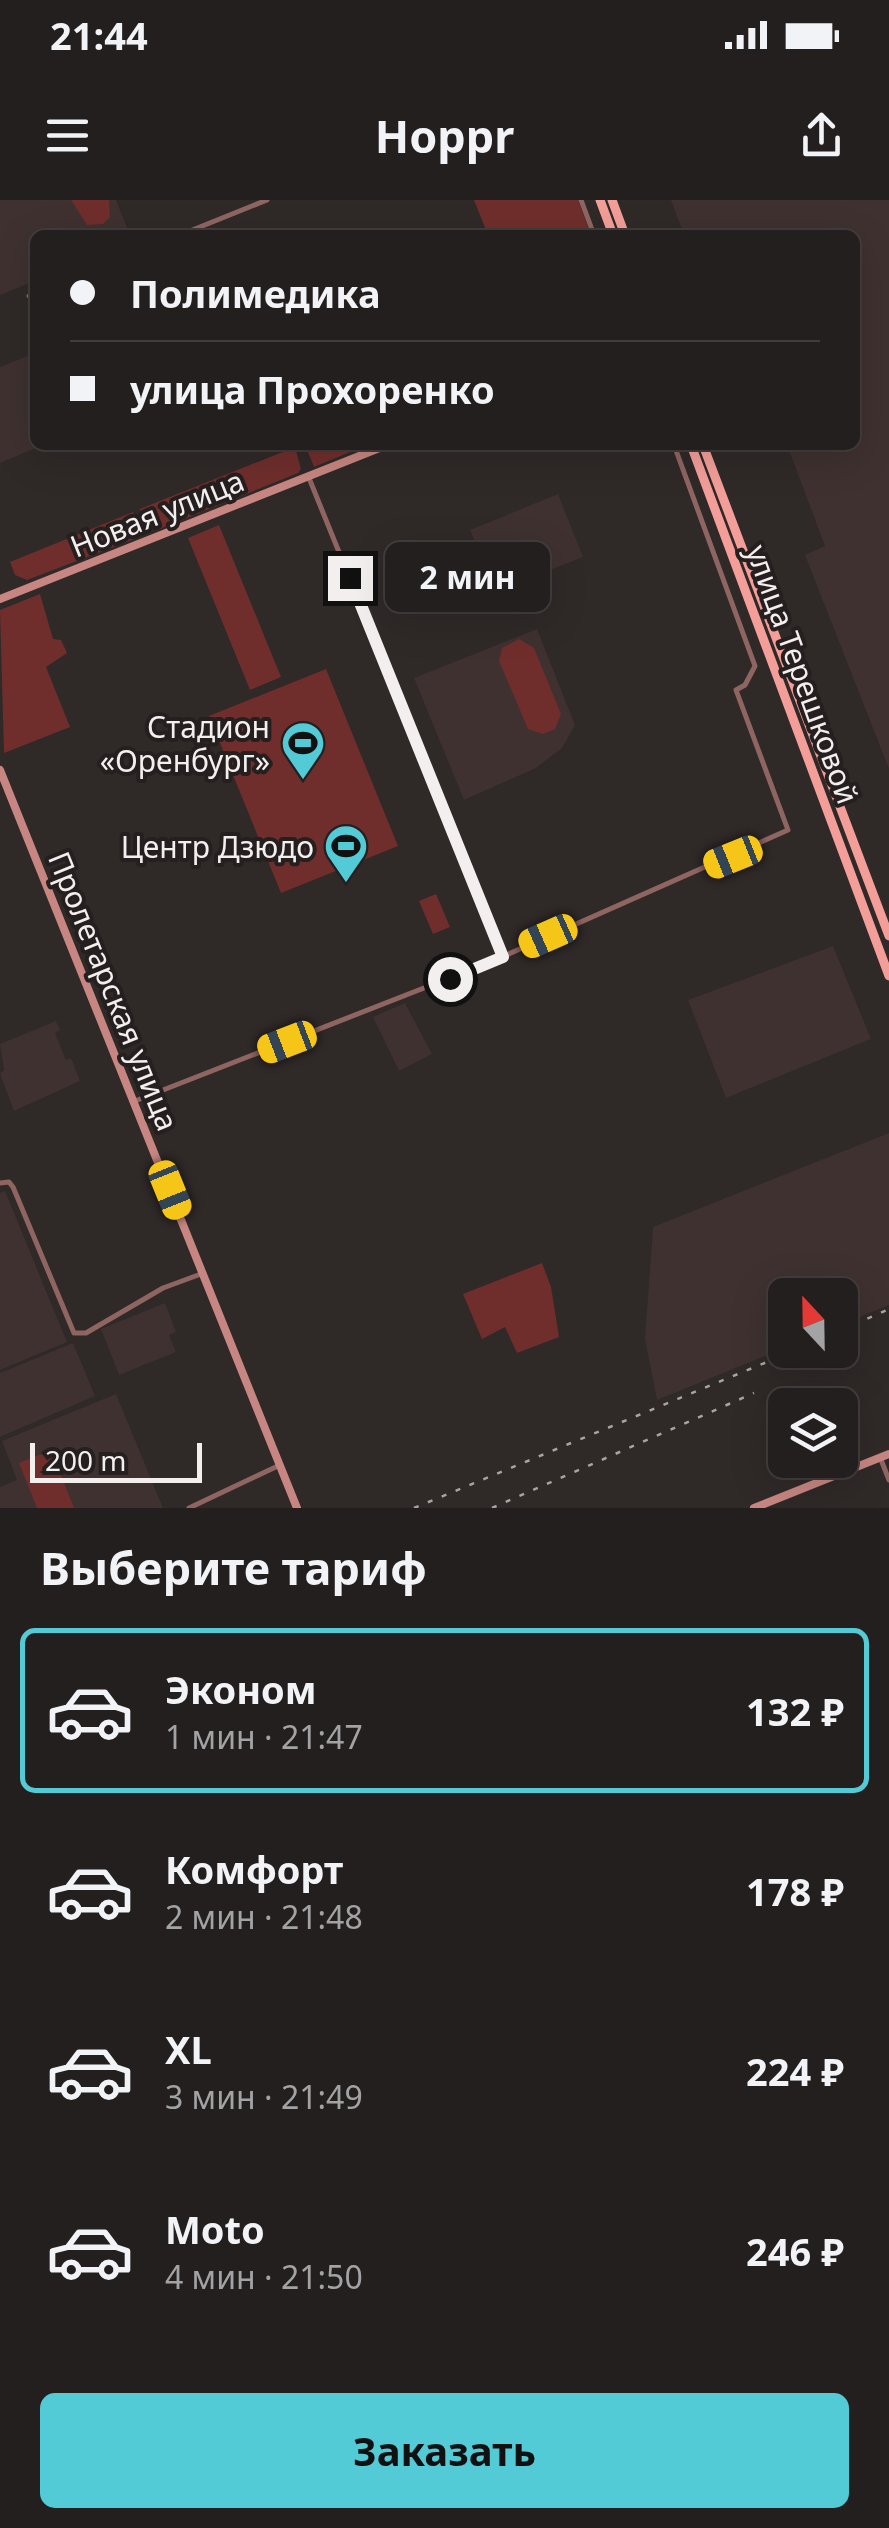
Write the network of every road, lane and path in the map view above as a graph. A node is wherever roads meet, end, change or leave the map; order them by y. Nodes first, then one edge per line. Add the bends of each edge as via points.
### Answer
1 (268, 200) edge
2 (581, 200) edge
3 (600, 200) edge
4 (612, 200) edge
5 (193, 230) edge
6 (592, 230) edge
7 (611, 230) edge
8 (623, 230) edge
9 (375, 450) edge
10 (676, 450) edge
11 (693, 450) edge
12 (704, 450) edge
13 (309, 477) junction
14 (724, 517) junction
15 (748, 597) junction
16 (0, 600) edge
17 (732, 604) junction
18 (0, 770) edge
19 (889, 936) edge
20 (503, 957) junction
21 (889, 976) edge
22 (134, 1101) junction
23 (0, 1184) edge
24 (204, 1273) junction
25 (884, 1455) edge
26 (280, 1465) junction
27 (889, 1480) edge
28 (189, 1508) edge
29 (297, 1508) edge
30 (754, 1508) edge

1 - 5 street
2 - 6 street
3 - 7 main road
4 - 8 main road
9 - 13 main road, Новая улица
10 - 17 street
11 - 14 main road, улица Терешковой
12 - 14 main road, улица Терешковой
13 - 16 main road, Новая улица
13 - 20 street
14 - 15 main road, улица Терешковой
14 - 19 main road, улица Терешковой
15 - 17 street
15 - 21 main road, улица Терешковой
17 - 20 street via 755,666 736,690 788,824 784,835
18 - 22 main road, Пролетарская улица
20 - 22 street
22 - 24 main road, Пролетарская улица
23 - 24 street via 13,1188 74,1333 86,1334 162,1288
24 - 26 main road, Пролетарская улица
25 - 27 street
25 - 30 main road
26 - 28 street
26 - 29 main road, Пролетарская улица

